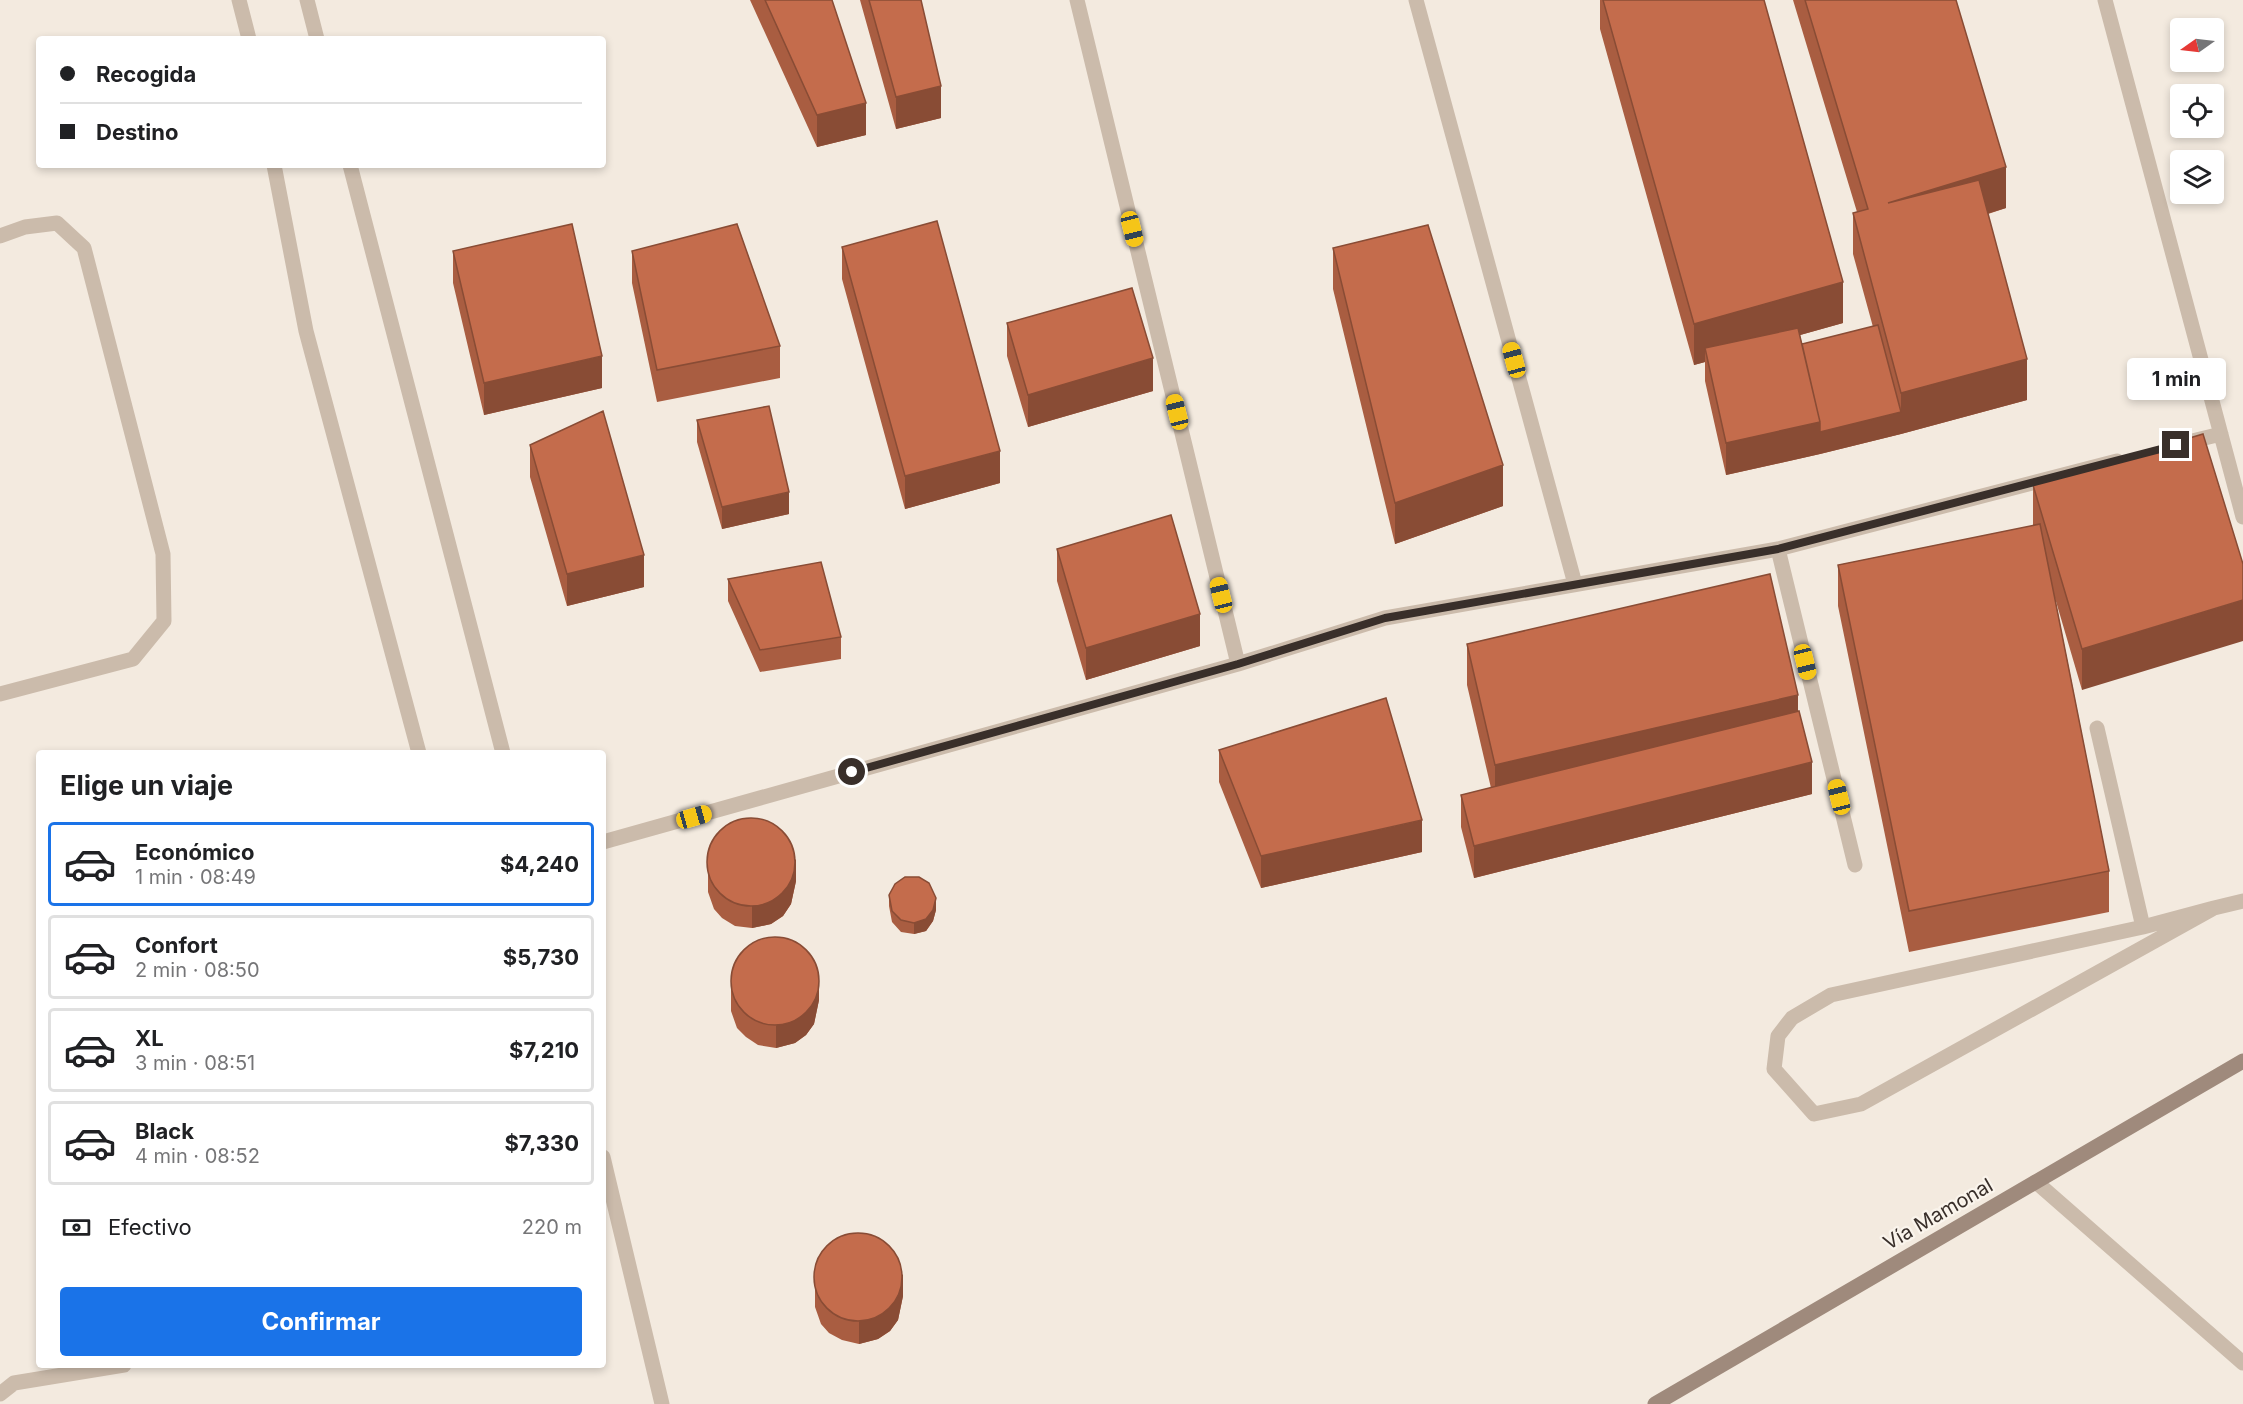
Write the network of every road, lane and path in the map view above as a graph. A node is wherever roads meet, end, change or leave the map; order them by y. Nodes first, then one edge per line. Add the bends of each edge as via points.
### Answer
1 (239, 0) edge
2 (307, 0) edge
3 (1077, 0) edge
4 (1416, 0) edge
5 (2105, 0) edge
6 (248, 36) edge
7 (316, 36) edge
8 (275, 168) edge
9 (351, 168) edge
10 (0, 236) edge
11 (2222, 434) junction
12 (2164, 448) edge
13 (2130, 457) edge
14 (2243, 517) edge
15 (1778, 549) junction
16 (1575, 584) junction
17 (1238, 664) junction
18 (0, 694) edge
19 (2097, 728) dead end
20 (418, 750) edge
21 (502, 750) edge
22 (606, 841) edge
23 (1855, 865) dead end
24 (2243, 901) edge
25 (2214, 908) junction
26 (2144, 927) junction
27 (2243, 1061) edge
28 (606, 1170) edge
29 (2036, 1182) junction
30 (2243, 1363) edge
31 (106, 1368) edge
32 (0, 1394) edge
33 (1675, 1399) edge
34 (662, 1404) edge
35 (1655, 1404) edge

1 - 6 lane
2 - 7 lane
3 - 17 lane
4 - 16 lane
5 - 11 lane
8 - 20 lane via 306,331
9 - 21 lane
10 - 18 lane via 26,226 57,223 84,248 163,554 164,621 133,659
11 - 12 lane
11 - 14 lane
13 - 15 lane
15 - 16 lane
15 - 23 lane
16 - 17 lane via 1385,618
17 - 22 lane
19 - 26 lane
24 - 25 lane
25 - 26 lane
25 - 26 lane via 1861,1104 1814,1114 1774,1069 1778,1036 1792,1018 1831,995
27 - 29 street, Vía Mamonal
28 - 34 lane
29 - 30 lane
29 - 33 street, Vía Mamonal
31 - 32 lane via 14,1383
33 - 35 street, Vía Mamonal

